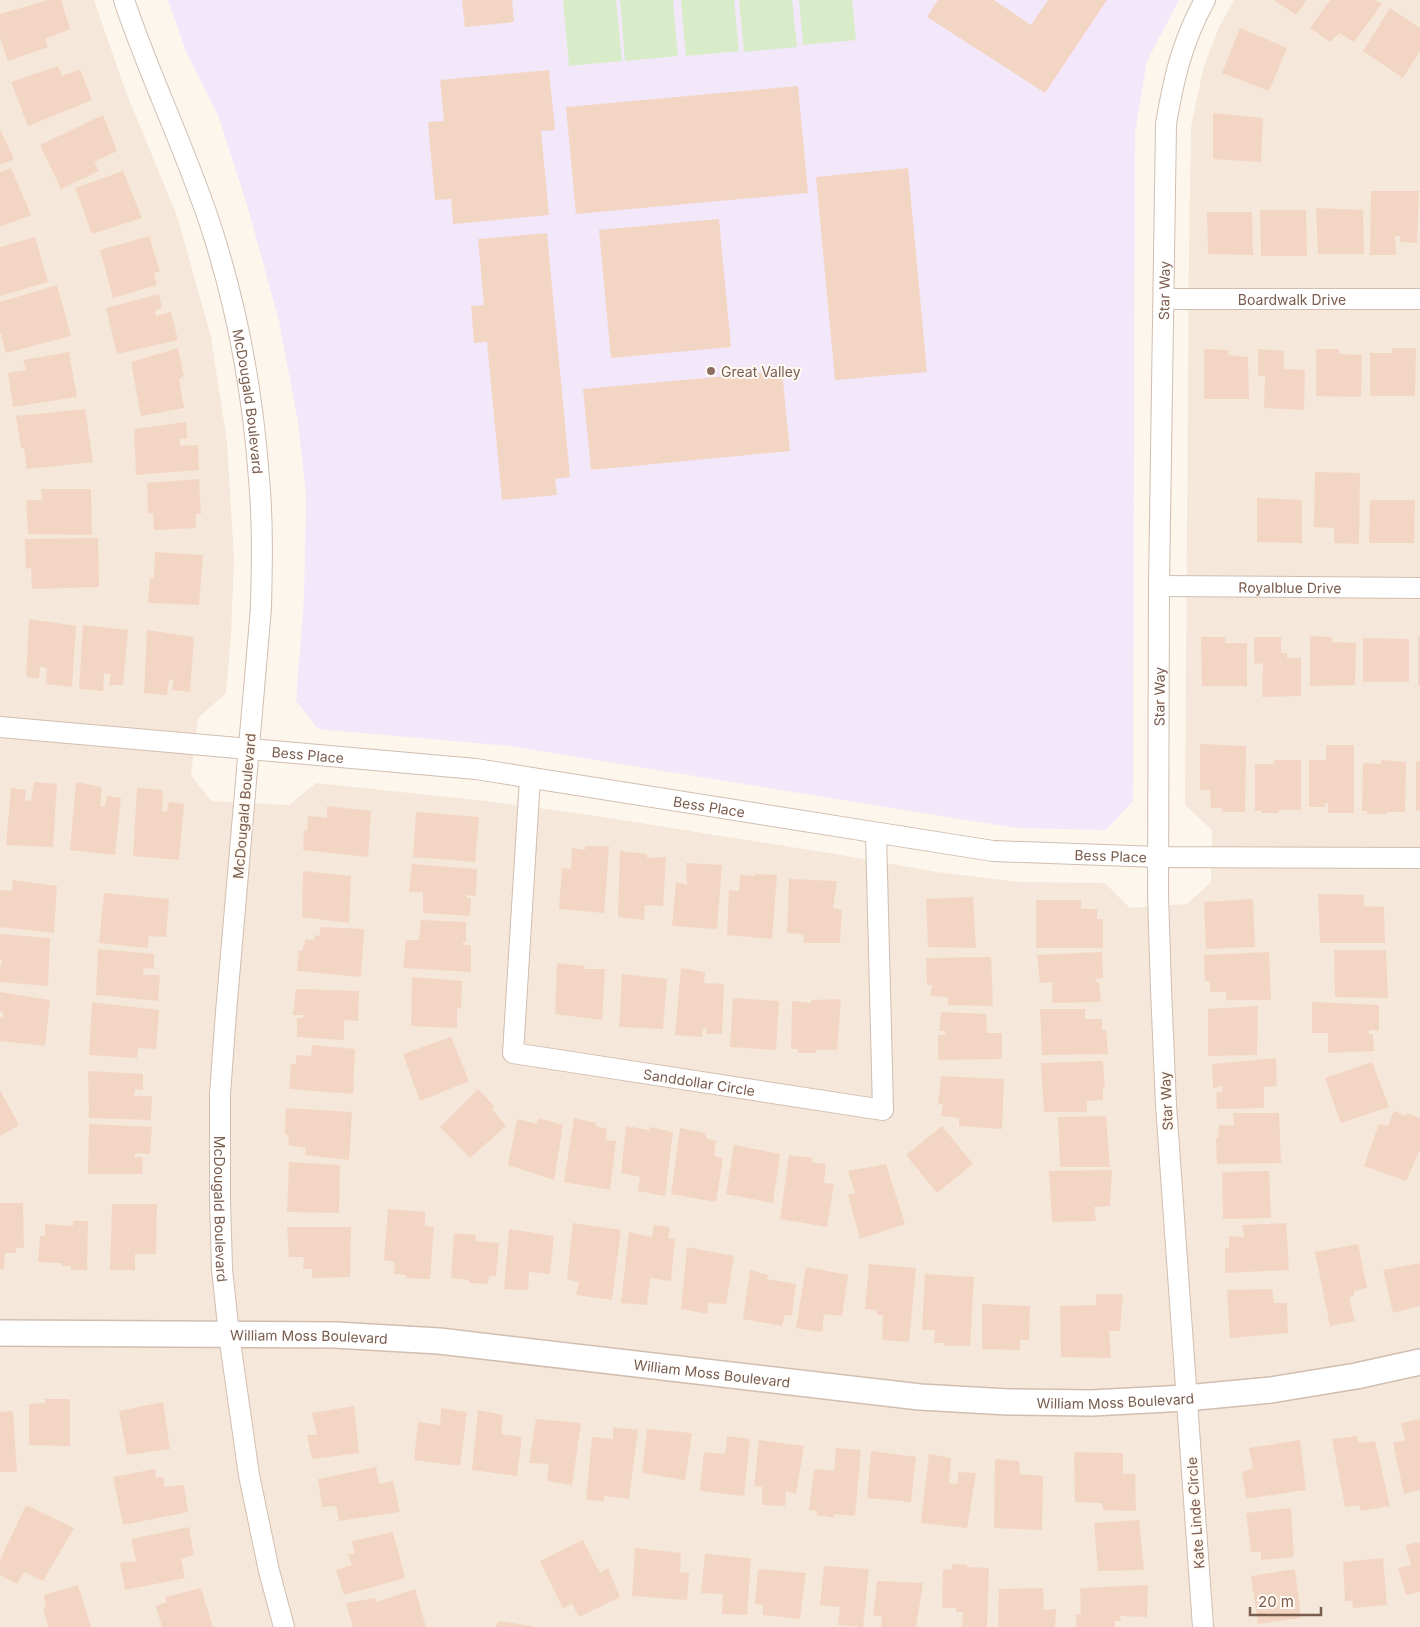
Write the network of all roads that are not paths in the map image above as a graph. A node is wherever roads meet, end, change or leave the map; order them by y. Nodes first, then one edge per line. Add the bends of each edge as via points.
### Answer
1 (124, 0) edge
2 (1205, 0) edge
3 (1420, 299) edge
4 (1164, 300) junction
5 (1160, 586) junction
6 (1420, 588) edge
7 (0, 727) edge
8 (249, 749) junction
9 (530, 778) junction
10 (876, 833) junction
11 (1158, 858) junction
12 (1420, 858) edge
13 (0, 1333) edge
14 (229, 1335) junction
15 (1420, 1362) edge
16 (1186, 1398) junction
17 (284, 1627) edge
18 (1203, 1627) edge

1 - 8 street, McDougald Boulevard via 212,230 230,291 245,363 256,445 262,544 261,608
2 - 4 street, Star Way via 1182,51 1166,124
3 - 4 street, Boardwalk Drive
4 - 5 street, Star Way
5 - 6 street, Royalblue Drive
5 - 11 street, Star Way
7 - 8 street, Bess Place
8 - 9 street, Bess Place
8 - 14 street, McDougald Boulevard via 220,1094 222,1269
9 - 10 street, Bess Place
9 - 10 street, Sanddollar Circle via 513,1053 883,1110
10 - 11 street, Bess Place via 993,851
11 - 12 street, Bess Place
11 - 16 street, Star Way via 1166,1105
13 - 14 street, William Moss Boulevard
14 - 16 street, William Moss Boulevard via 335,1335 439,1341 920,1397 1092,1403
14 - 17 street, McDougald Boulevard via 249,1476
15 - 16 street, William Moss Boulevard via 1279,1388
16 - 18 street, Kate Linde Circle

